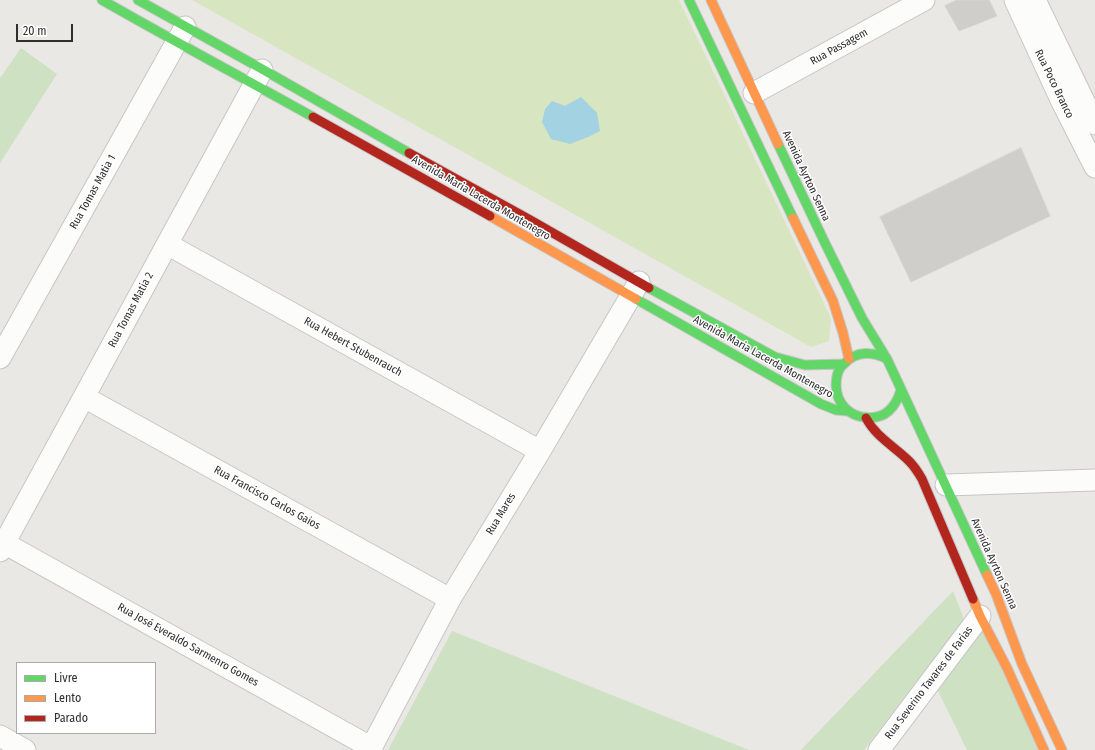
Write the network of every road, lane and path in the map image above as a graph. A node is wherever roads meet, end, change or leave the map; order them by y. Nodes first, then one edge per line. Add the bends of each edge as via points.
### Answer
1 (102, 0) edge
2 (138, 0) edge
3 (688, 0) edge
4 (711, 0) edge
5 (924, 0) edge
6 (1015, 0) edge
7 (1035, 0) edge
8 (181, 35) junction
9 (258, 77) junction
10 (754, 94) junction
11 (1095, 124) edge
12 (1095, 167) edge
13 (167, 244) junction
14 (634, 289) junction
15 (843, 334) junction
16 (836, 347) dead end
17 (826, 354) dead end
18 (0, 358) edge
19 (887, 358) junction
20 (846, 362) junction
21 (796, 363) junction
22 (901, 389) junction
23 (84, 397) junction
24 (848, 412) junction
25 (866, 418) junction
26 (540, 451) junction
27 (1095, 480) edge
28 (946, 485) junction
29 (2, 547) edge
30 (450, 599) junction
31 (980, 616) junction
32 (0, 736) edge
33 (371, 749) edge
34 (25, 750) edge
35 (879, 750) edge
36 (1044, 750) edge
37 (1062, 750) edge

1 - 8 main road, Avenida Maria Lacerda Montenegro
2 - 8 main road, Avenida Maria Lacerda Montenegro
3 - 15 main road via 833,301
4 - 10 main road, Avenida Ayrton Senna
5 - 10 street, Rua Passagem
6 - 12 street, Rua Poco Branco
7 - 11 street, Rua Poco Branco
8 - 9 main road, Avenida Maria Lacerda Montenegro
8 - 9 main road, Avenida Maria Lacerda Montenegro via 200,55
8 - 18 street, Rua Tomas Matia 1
9 - 13 street, Rua Tomas Matia 2
9 - 14 main road, Avenida Maria Lacerda Montenegro via 384,156
9 - 14 main road, Avenida Maria Lacerda Montenegro via 392,144
10 - 19 main road, Avenida Ayrton Senna via 862,318
13 - 23 street, Rua Tomas Matia 2
13 - 26 street, Rua Hebert Stubenrauch
14 - 21 main road, Avenida Maria Lacerda Montenegro via 775,357
14 - 24 main road, Avenida Maria Lacerda Montenegro via 824,406
14 - 26 street, Rua Mares
15 - 16 main road
15 - 20 main road
17 - 21 main road via 815,360
19 - 20 main road via 866,353
19 - 22 main road
20 - 21 main road, Avenida Maria Lacerda Montenegro via 805,365
20 - 24 main road via 835,383 836,394
22 - 25 main road via 897,401 887,412
22 - 28 main road, Avenida Ayrton Senna
23 - 29 street, Rua Tomas Matia 2
23 - 30 street, Rua Francisco Carlos Gaios
24 - 25 main road
25 - 31 main road via 873,431 907,459 921,476
26 - 30 street, Rua Mares
27 - 28 street
28 - 37 main road, Avenida Ayrton Senna via 996,594 1022,664
29 - 33 street, Rua José Everaldo Sarmenro Gomes
30 - 33 street, Rua Mares
31 - 35 street, Rua Severino Tavares de Farias
31 - 36 main road
32 - 34 street

